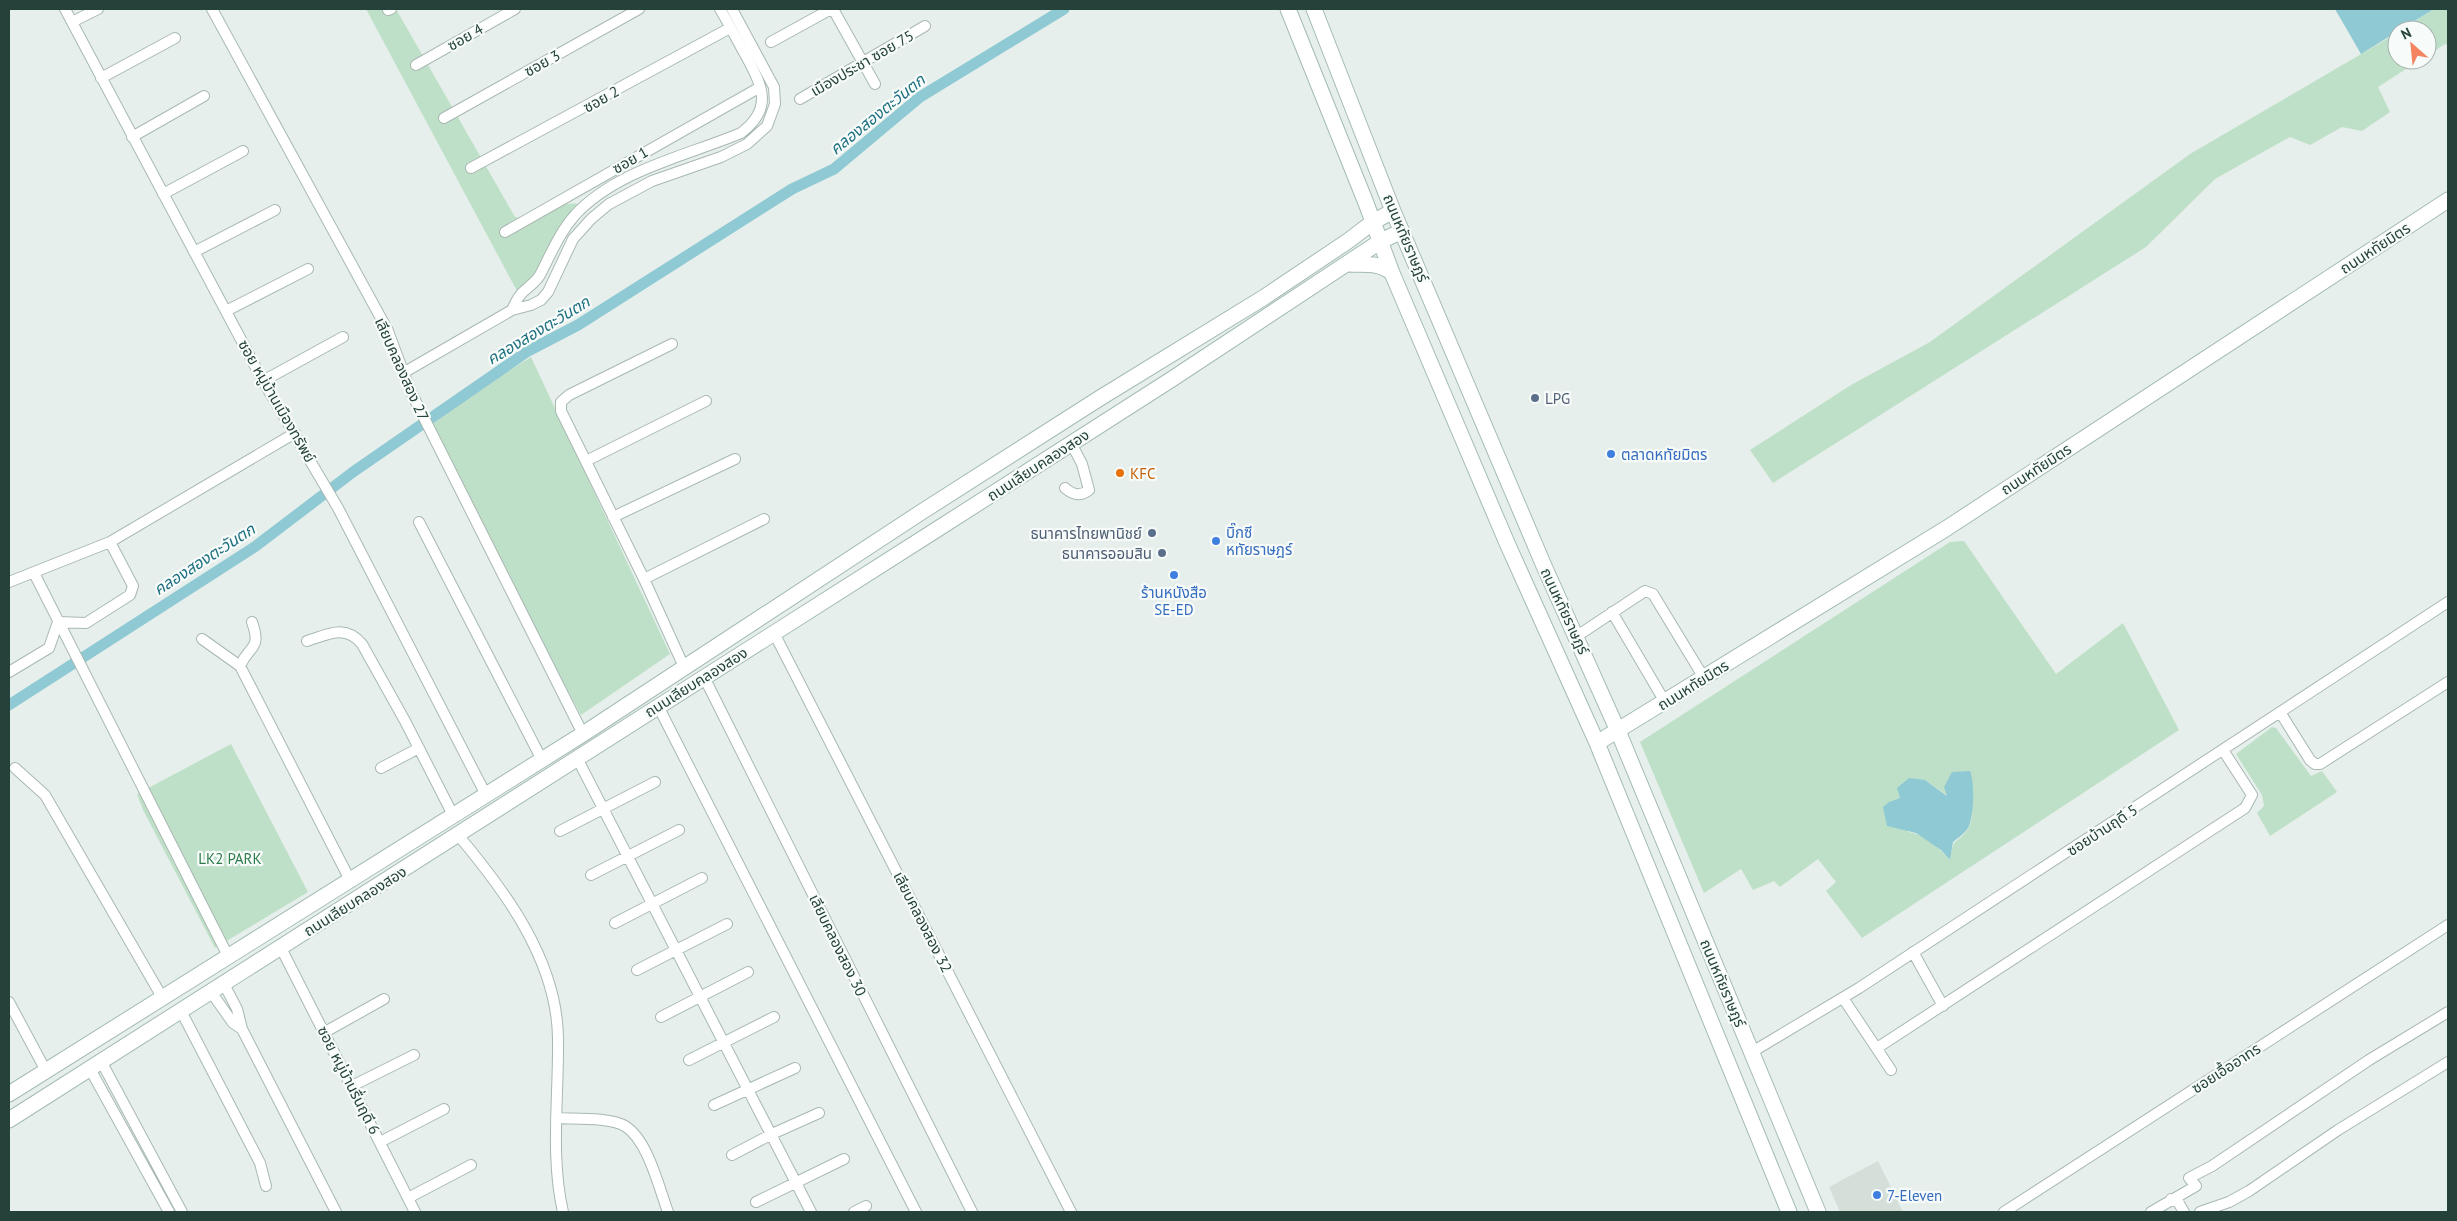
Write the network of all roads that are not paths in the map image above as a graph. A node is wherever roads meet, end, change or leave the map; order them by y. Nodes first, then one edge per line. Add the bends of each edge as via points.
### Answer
1 (65, 9) edge
2 (98, 9) edge
3 (212, 9) edge
4 (515, 9) edge
5 (639, 9) edge
6 (720, 9) edge
7 (732, 9) edge
8 (832, 9) edge
9 (1288, 9) edge
10 (1314, 9) edge
11 (72, 22) junction
12 (925, 26) dead end
13 (730, 28) junction
14 (175, 38) dead end
15 (770, 42) dead end
16 (864, 64) junction
17 (416, 65) dead end
18 (101, 78) junction
19 (875, 84) dead end
20 (755, 90) dead end
21 (204, 96) dead end
22 (800, 100) dead end
23 (444, 118) dead end
24 (132, 137) junction
25 (243, 151) dead end
26 (631, 160) junction
27 (471, 168) dead end
28 (649, 169) junction
29 (638, 172) junction
30 (652, 181) junction
31 (163, 194) junction
32 (2448, 200) edge
33 (1366, 203) junction
34 (274, 210) dead end
35 (1393, 211) junction
36 (1373, 222) junction
37 (1402, 231) junction
38 (505, 232) dead end
39 (563, 232) junction
40 (573, 239) junction
41 (1348, 241) junction
42 (1381, 241) junction
43 (194, 252) junction
44 (1349, 264) junction
45 (308, 269) dead end
46 (1392, 272) junction
47 (512, 310) junction
48 (226, 312) junction
49 (343, 337) dead end
50 (672, 344) dead end
51 (403, 373) junction
52 (263, 381) junction
53 (706, 400) dead end
54 (295, 433) junction
55 (1071, 443) junction
56 (734, 459) dead end
57 (586, 460) junction
58 (1065, 488) dead end
59 (923, 511) junction
60 (614, 517) junction
61 (764, 519) dead end
62 (419, 522) dead end
63 (936, 530) junction
64 (110, 542) junction
65 (34, 573) junction
66 (644, 579) junction
67 (9, 582) edge
68 (2448, 602) edge
69 (1612, 612) junction
70 (252, 622) dead end
71 (60, 625) junction
72 (774, 633) junction
73 (1577, 636) junction
74 (202, 639) dead end
75 (308, 641) dead end
76 (240, 666) junction
77 (684, 667) junction
78 (9, 672) edge
79 (704, 677) junction
80 (1704, 678) junction
81 (2448, 682) edge
82 (1666, 702) junction
83 (658, 706) junction
84 (2280, 712) junction
85 (1618, 731) junction
86 (582, 734) junction
87 (1597, 743) junction
88 (419, 748) junction
89 (2223, 750) junction
90 (577, 758) junction
91 (542, 760) junction
92 (15, 768) dead end
93 (381, 768) dead end
94 (655, 782) dead end
95 (486, 795) junction
96 (603, 808) junction
97 (453, 815) junction
98 (679, 830) dead end
99 (560, 832) dead end
100 (458, 835) junction
101 (628, 856) junction
102 (591, 875) dead end
103 (702, 878) dead end
104 (350, 880) junction
105 (652, 904) junction
106 (615, 923) dead end
107 (727, 924) dead end
108 (2448, 924) edge
109 (281, 948) junction
110 (676, 949) junction
111 (1912, 952) junction
112 (228, 956) junction
113 (637, 970) dead end
114 (748, 972) dead end
115 (218, 988) junction
116 (700, 996) junction
117 (162, 998) junction
118 (1844, 998) junction
119 (384, 999) dead end
120 (9, 1002) edge
121 (1943, 1006) junction
122 (180, 1011) junction
123 (2448, 1012) edge
124 (661, 1017) dead end
125 (774, 1017) dead end
126 (325, 1032) junction
127 (724, 1041) junction
128 (1877, 1048) junction
129 (1752, 1052) junction
130 (414, 1055) dead end
131 (689, 1060) dead end
132 (2448, 1062) edge
133 (96, 1065) junction
134 (795, 1068) dead end
135 (1891, 1070) dead end
136 (46, 1071) junction
137 (352, 1086) junction
138 (748, 1088) junction
139 (9, 1094) edge
140 (714, 1105) dead end
141 (444, 1109) dead end
142 (819, 1113) dead end
143 (130, 1115) junction
144 (556, 1118) junction
145 (9, 1120) edge
146 (120, 1121) junction
147 (772, 1134) junction
148 (380, 1142) junction
149 (732, 1155) dead end
150 (844, 1159) dead end
151 (471, 1165) dead end
152 (796, 1181) junction
153 (266, 1186) dead end
154 (408, 1198) junction
155 (2171, 1199) junction
156 (756, 1202) dead end
157 (866, 1206) dead end
158 (169, 1212) edge
159 (182, 1212) edge
160 (336, 1212) edge
161 (415, 1212) edge
162 (563, 1212) edge
163 (668, 1212) edge
164 (811, 1212) edge
165 (854, 1212) edge
166 (916, 1212) edge
167 (972, 1212) edge
168 (1071, 1212) edge
169 (1789, 1212) edge
170 (1818, 1212) edge
171 (2004, 1212) edge
172 (2151, 1212) edge
173 (2184, 1212) edge
174 (2200, 1212) edge

1 - 11 street, ซอย หมู่บ้านเมืองทรัพย์
2 - 11 street
3 - 51 street, เลียบคลองสอง 27 via 388,331
4 - 17 street, ซอย 4
5 - 23 street, ซอย 3
6 - 13 street
7 - 30 street via 774,87 775,104 767,126 747,144 721,157
8 - 15 street
8 - 16 street
9 - 33 main road, ถนนหทัยราษฎร์
10 - 35 main road, ถนนหทัยราษฎร์
11 - 18 street, ซอย หมู่บ้านเมืองทรัพย์
12 - 16 street, เมืองประชา ซอย 75
13 - 27 street, ซอย 2
13 - 28 street via 762,87 762,105 755,121 741,132
14 - 18 street
16 - 19 street
16 - 22 street, เมืองประชา ซอย 75
18 - 24 street, ซอย หมู่บ้านเมืองทรัพย์
20 - 26 street, ซอย 1
21 - 24 street
24 - 31 street, ซอย หมู่บ้านเมืองทรัพย์
25 - 31 street
26 - 29 street
26 - 38 street, ซอย 1
28 - 29 street
28 - 30 street
29 - 39 street via 594,198 575,215
30 - 40 street via 610,204
31 - 43 street, ซอย หมู่บ้านเมืองทรัพย์
32 - 80 main road, ถนนหทัยมิตร via 1947,528
33 - 36 main road, ถนนหทัยราษฎร์
33 - 41 main road via 1358,227
34 - 43 street
35 - 36 main road, ถนนเลียบคลองสอง
35 - 37 main road, ถนนหทัยราษฎร์
36 - 41 main road, ถนนเลียบคลองสอง
36 - 42 main road, ถนนหทัยราษฎร์
37 - 42 main road, ถนนเลียบคลองสอง
37 - 73 main road, ถนนหทัยราษฎร์ via 1544,566
39 - 40 street
39 - 47 street via 549,253 540,276 520,295
40 - 47 street via 548,292 531,305
41 - 59 main road, ถนนเลียบคลองสอง via 1263,298
42 - 44 main road, ถนนเลียบคลองสอง
42 - 46 main road, ถนนหทัยราษฎร์
43 - 48 street, ซอย หมู่บ้านเมืองทรัพย์
44 - 46 main road via 1378,264
44 - 55 main road, ถนนเลียบคลองสอง
45 - 48 street
46 - 87 main road, ถนนหทัยราษฎร์ via 1507,543
47 - 51 street
48 - 52 street, ซอย หมู่บ้านเมืองทรัพย์
49 - 52 street
50 - 57 street via 561,402 561,411
51 - 86 street, เลียบคลองสอง 27
52 - 54 street, ซอย หมู่บ้านเมืองทรัพย์
53 - 57 street
54 - 64 street
54 - 95 street, ซอย หมู่บ้านเมืองทรัพย์ via 338,508
55 - 58 street via 1082,464 1089,490 1078,495
55 - 63 main road, ถนนเลียบคลองสอง
56 - 60 street
57 - 60 street
59 - 63 main road
59 - 77 main road, ถนนเลียบคลองสอง
60 - 66 street
61 - 66 street
62 - 91 street
63 - 72 main road, ถนนเลียบคลองสอง
64 - 65 street
64 - 71 street via 133,586 130,595 86,623
65 - 67 street
65 - 71 street
66 - 77 street
68 - 84 street, ซอยบ้านฤดี 5
69 - 73 street
69 - 80 street via 1645,591 1652,594
69 - 82 street
70 - 76 street via 257,640
71 - 78 street via 49,648
71 - 112 street
72 - 79 main road, ถนนเลียบคลองสอง
72 - 168 street, เลียบคลองสอง 32
73 - 85 main road, ถนนหทัยราษฎร์
74 - 76 street
75 - 88 street via 335,632 355,636
76 - 104 street
77 - 86 main road, ถนนเลียบคลองสอง
79 - 83 main road, ถนนเลียบคลองสอง
79 - 167 street, เลียบคลองสอง 30
80 - 82 main road, ถนนหทัยมิตร
81 - 84 street via 2320,764 2310,760
82 - 85 main road, ถนนหทัยมิตร
83 - 90 main road, ถนนเลียบคลองสอง
83 - 166 street
84 - 89 street, ซอยบ้านฤดี 5
85 - 87 main road, ถนนหทัยมิตร
85 - 129 main road, ถนนหทัยราษฎร์
86 - 91 main road, ถนนเลียบคลองสอง
87 - 169 main road, ถนนหทัยราษฎร์
88 - 93 street
88 - 97 street
89 - 111 street, ซอยบ้านฤดี 5
89 - 121 street via 2252,796 2245,808
90 - 96 street
90 - 100 main road, ถนนเลียบคลองสอง
91 - 95 main road, ถนนเลียบคลองสอง
92 - 117 street via 45,795
94 - 96 street
95 - 97 main road, ถนนเลียบคลองสอง
96 - 99 street
96 - 101 street
97 - 104 main road, ถนนเลียบคลองสอง
98 - 101 street
100 - 109 main road, ถนนเลียบคลองสอง
100 - 144 street via 491,874 520,919 542,967 553,1002 558,1037
101 - 102 street
101 - 105 street
103 - 105 street
104 - 112 main road, ถนนเลียบคลองสอง
105 - 106 street
105 - 110 street
107 - 110 street
108 - 171 street, ซอยเอื้ออาทร
109 - 115 main road, ถนนเลียบคลองสอง
109 - 126 street, ซอย หมู่บ้านรื่นฤดี 6
110 - 113 street
110 - 116 street
111 - 118 street, ซอยบ้านฤดี 5
111 - 121 street
112 - 117 main road, ถนนเลียบคลองสอง
114 - 116 street
115 - 122 main road, ถนนเลียบคลองสอง
115 - 160 street via 237,1008 242,1029
116 - 124 street
116 - 127 street
117 - 136 main road, ถนนเลียบคลองสอง
118 - 128 street
118 - 129 street, ซอยบ้านฤดี 5
119 - 126 street
120 - 136 street
121 - 128 street
122 - 133 main road, ถนนเลียบคลองสอง
122 - 153 street via 260,1163
123 - 155 street via 2189,1178 2196,1186
125 - 127 street
126 - 137 street, ซอย หมู่บ้านรื่นฤดี 6
127 - 131 street
127 - 138 street
128 - 135 street
129 - 170 main road, ถนนหทัยราษฎร์
130 - 137 street
132 - 174 street via 2338,1130 2249,1191
133 - 143 street
133 - 145 main road, ถนนเลียบคลองสอง
133 - 146 street
134 - 138 street
136 - 139 main road, ถนนเลียบคลองสอง
137 - 148 street, ซอย หมู่บ้านรื่นฤดี 6
138 - 140 street
138 - 147 street
141 - 148 street
142 - 147 street
143 - 146 street
143 - 159 street
144 - 162 street
144 - 163 street via 614,1122 626,1126 649,1156
146 - 158 street
147 - 149 street
147 - 152 street
148 - 154 street, ซอย หมู่บ้านรื่นฤดี 6
150 - 152 street
151 - 154 street
152 - 156 street
152 - 164 street
154 - 161 street, ซอย หมู่บ้านรื่นฤดี 6
155 - 172 street
155 - 173 street via 2178,1202
157 - 165 street

